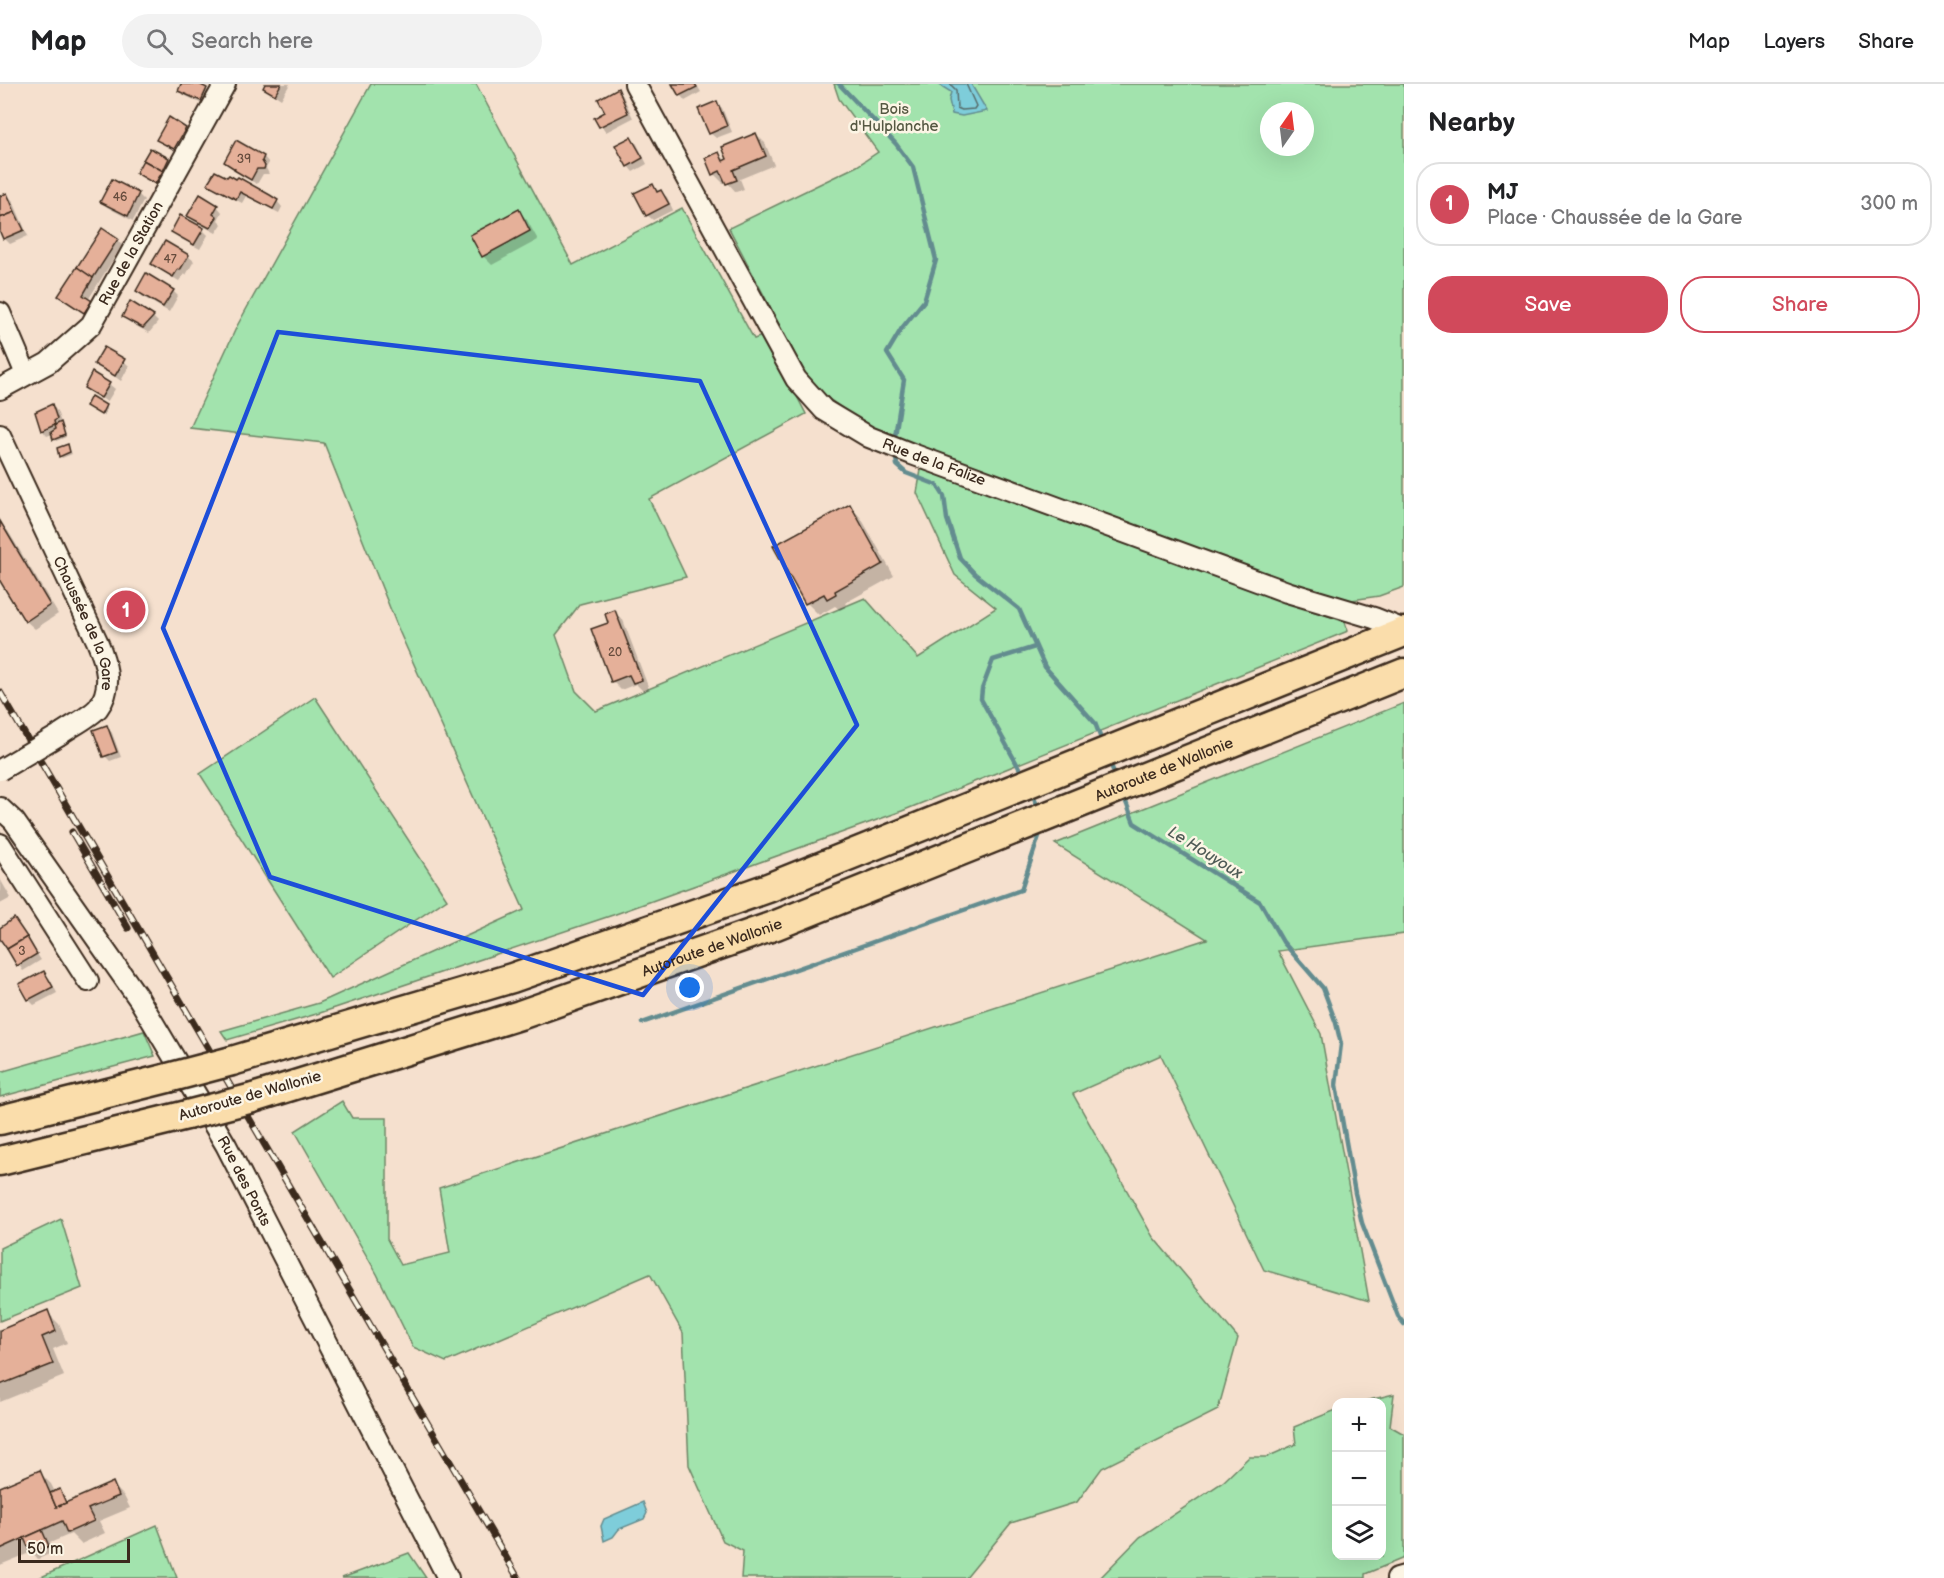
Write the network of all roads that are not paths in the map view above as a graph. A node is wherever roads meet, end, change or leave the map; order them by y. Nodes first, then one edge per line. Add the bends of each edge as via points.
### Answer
1 (225, 84) edge
2 (635, 84) edge
3 (0, 313) edge
4 (26, 374) junction
5 (0, 389) edge
6 (0, 435) edge
7 (1404, 631) edge
8 (1404, 673) edge
9 (0, 770) edge
10 (0, 808) edge
11 (0, 844) edge
12 (87, 981) dead end
13 (0, 1120) edge
14 (0, 1161) edge
15 (1404, 1576) edge
16 (448, 1578) edge
17 (1397, 1578) edge

1 - 4 street, Rue de la Station via 91,325 48,363
2 - 7 street, Rue de la Falize via 796,379 824,410 869,437 912,454
3 - 4 street
4 - 5 street, Rue de la Station
6 - 9 street, Chaussée de la Gare, bridge via 97,641 108,675 98,708
7 - 13 highway, bridge via 768,888 512,978 232,1061
8 - 14 highway, Autoroute de Wallonie, bridge via 777,925 520,1015 253,1098
10 - 16 street, Rue des Ponts via 14,821 139,999 215,1126
11 - 12 street
15 - 17 street

